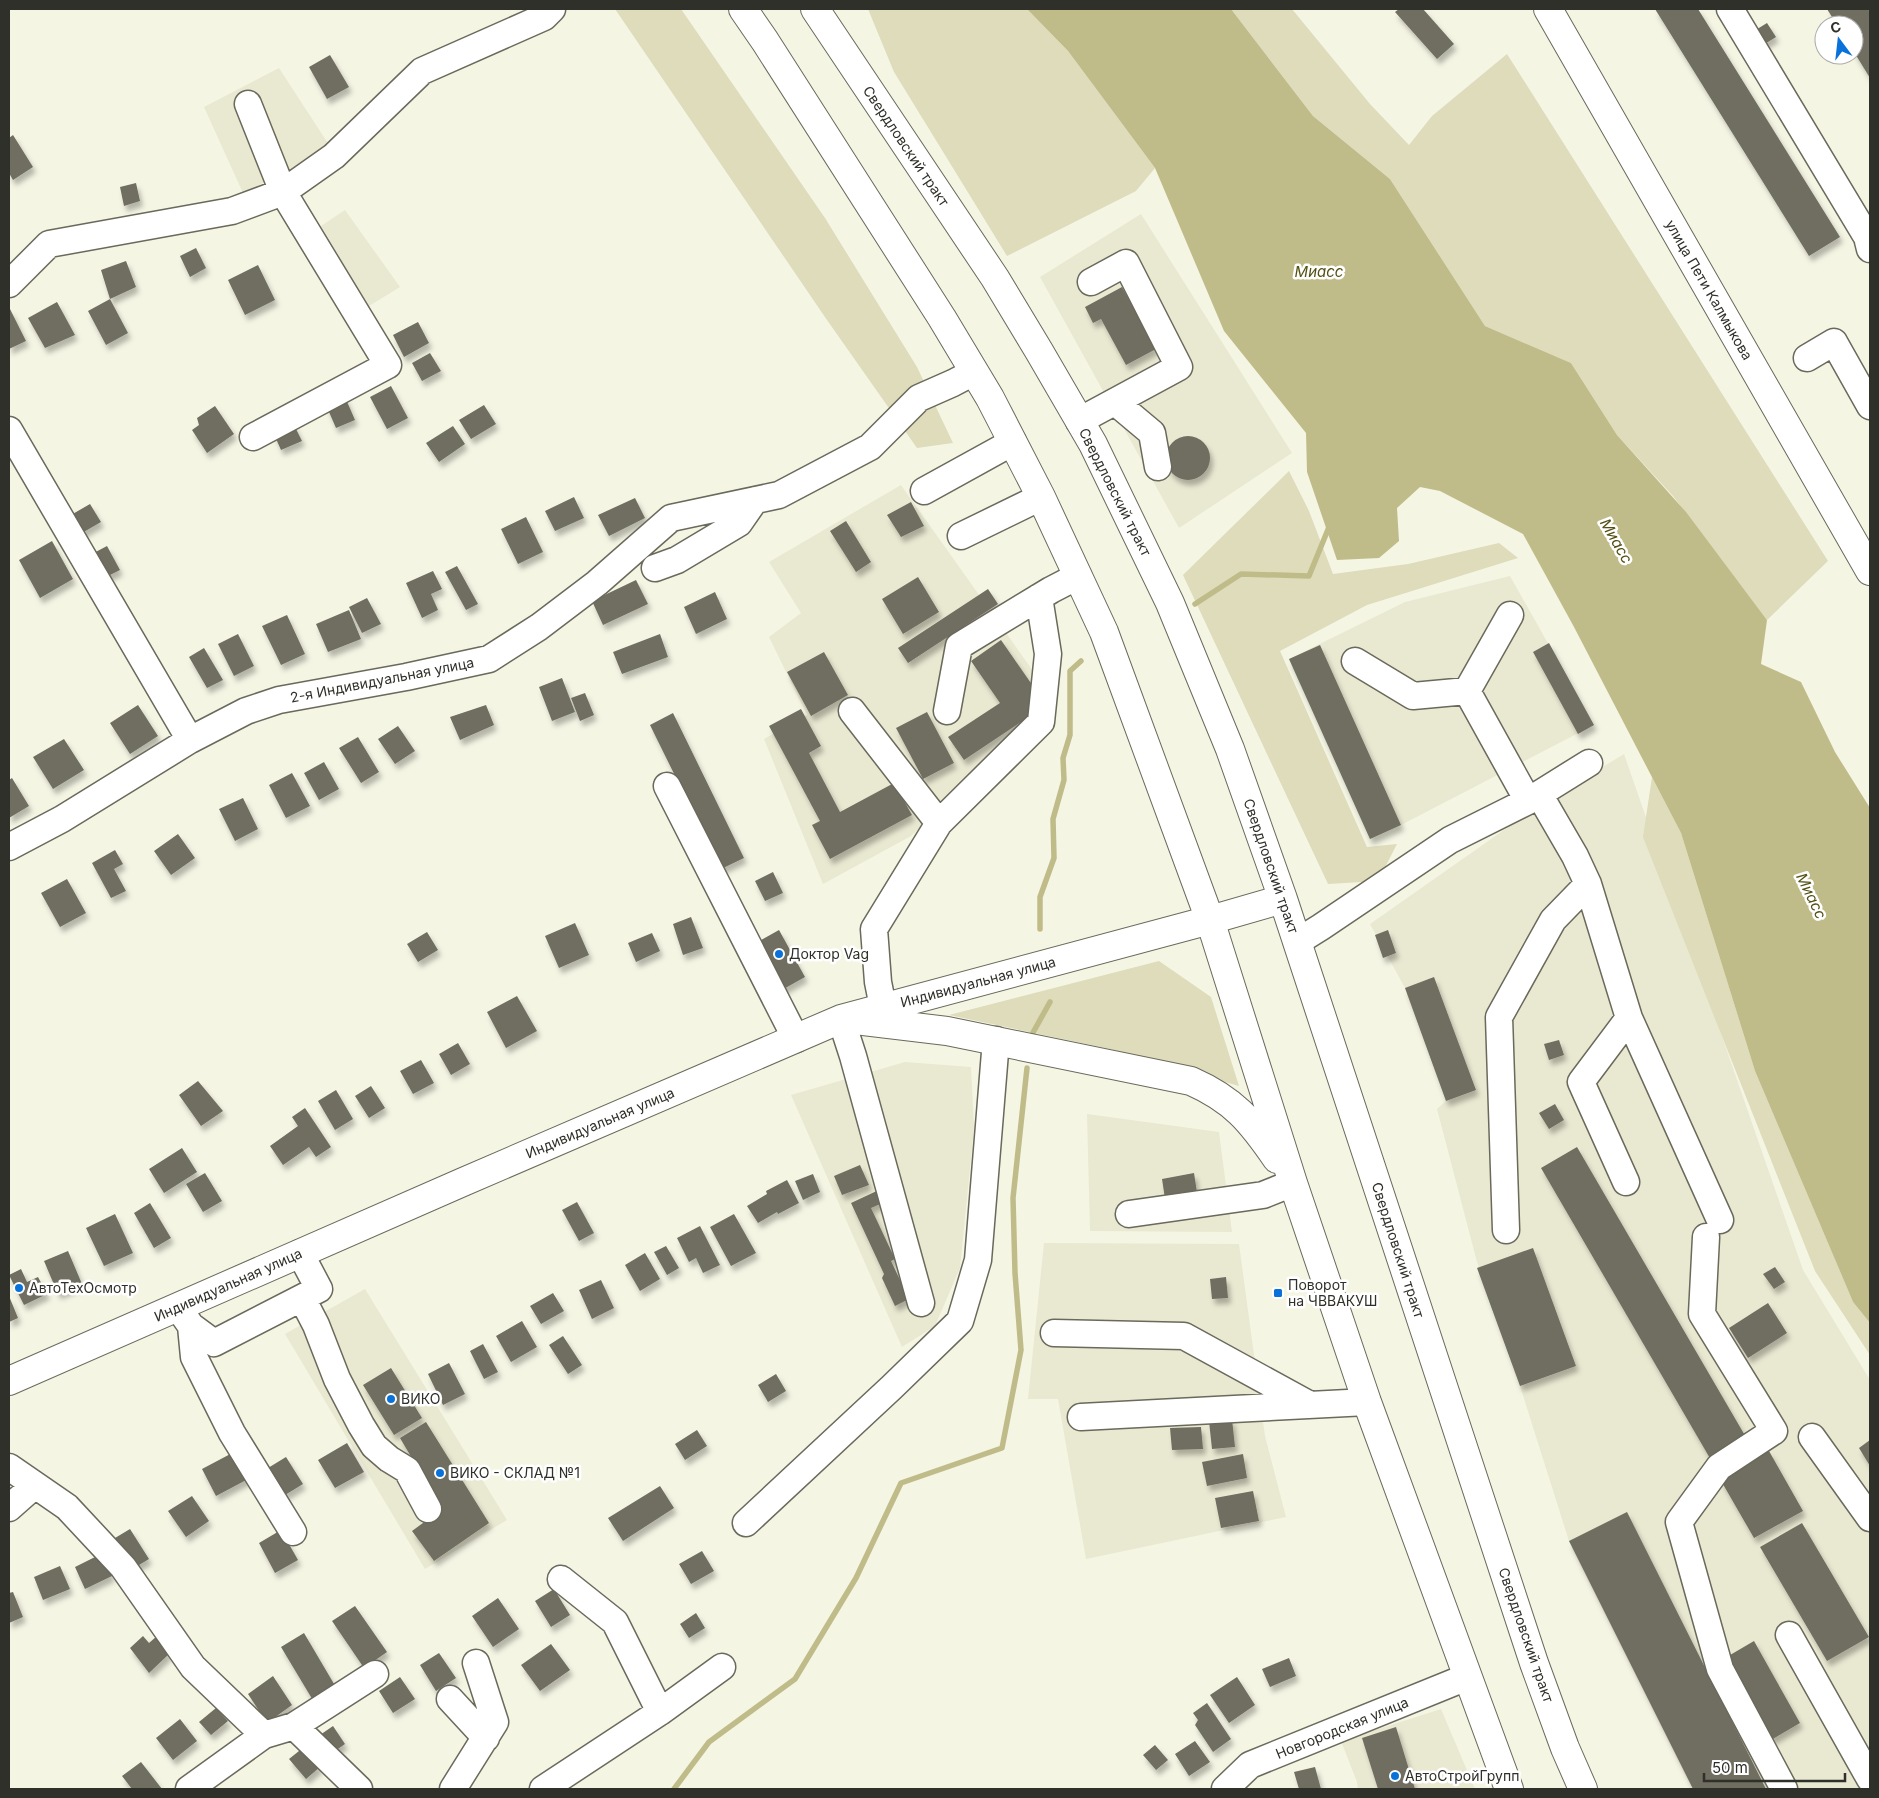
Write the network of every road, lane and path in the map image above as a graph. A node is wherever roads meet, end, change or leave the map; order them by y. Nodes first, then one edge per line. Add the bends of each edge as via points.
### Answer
1 (552, 9) edge
2 (743, 9) edge
3 (815, 9) edge
4 (1548, 9) edge
5 (1730, 9) edge
6 (248, 104) dead end
7 (283, 192) junction
8 (1869, 240) edge
9 (1091, 282) dead end
10 (9, 284) edge
11 (1806, 358) dead end
12 (974, 372) junction
13 (1115, 402) junction
14 (1870, 406) edge
15 (1080, 421) junction
16 (9, 430) edge
17 (253, 437) dead end
18 (1013, 442) junction
19 (1158, 467) dead end
20 (924, 491) dead end
21 (1041, 497) junction
22 (755, 500) junction
23 (961, 536) dead end
24 (655, 568) dead end
25 (1870, 571) edge
26 (1078, 576) junction
27 (1039, 597) junction
28 (1510, 615) dead end
29 (1355, 661) dead end
30 (1467, 691) junction
31 (852, 711) dead end
32 (947, 711) dead end
33 (190, 740) junction
34 (1588, 763) dead end
35 (667, 786) dead end
36 (1533, 797) junction
37 (939, 823) junction
38 (9, 847) edge
39 (1588, 884) junction
40 (1283, 899) junction
41 (1210, 920) junction
42 (1297, 942) junction
43 (883, 1008) junction
44 (1629, 1018) junction
45 (841, 1019) junction
46 (796, 1038) junction
47 (996, 1040) junction
48 (1626, 1182) dead end
49 (1293, 1183) junction
50 (1129, 1214) dead end
51 (1506, 1230) dead end
52 (300, 1253) junction
53 (302, 1298) junction
54 (921, 1303) dead end
55 (185, 1316) junction
56 (1054, 1333) dead end
57 (9, 1381) edge
58 (1368, 1402) junction
59 (1310, 1405) junction
60 (1081, 1417) dead end
61 (1812, 1437) dead end
62 (9, 1467) edge
63 (36, 1486) junction
64 (9, 1508) edge
65 (428, 1509) dead end
66 (1870, 1518) edge
67 (746, 1523) dead end
68 (293, 1532) dead end
69 (561, 1579) dead end
70 (1789, 1635) dead end
71 (476, 1663) dead end
72 (722, 1667) dead end
73 (375, 1674) dead end
74 (1467, 1676) junction
75 (450, 1698) dead end
76 (660, 1712) junction
77 (294, 1726) junction
78 (264, 1735) junction
79 (486, 1738) junction
80 (1864, 1752) edge
81 (1870, 1779) edge
82 (189, 1789) edge
83 (359, 1789) edge
84 (453, 1789) edge
85 (543, 1789) edge
86 (1225, 1789) edge
87 (1509, 1789) edge
88 (1583, 1789) edge
89 (1784, 1789) edge

1 - 7 street via 544,17 422,71 334,156
2 - 12 main road
3 - 15 main road, Свердловский тракт via 995,278
4 - 25 main road, улица Пети Калмыкова
5 - 8 street
6 - 7 street
7 - 10 street via 232,211 49,244
7 - 17 street via 388,365
9 - 13 street via 1126,262 1179,367
11 - 14 street via 1834,342
12 - 18 main road
12 - 22 street, 2-я Индивидуальная улица via 919,398 870,448 779,495
13 - 15 street
13 - 19 street via 1152,433
15 - 40 main road, Свердловский тракт via 1170,603 1230,749
16 - 33 street
18 - 20 street
18 - 21 main road
21 - 23 street
21 - 26 main road
22 - 24 street via 739,523 677,560
22 - 33 street, 2-я Индивидуальная улица via 671,518 597,583 539,627 489,659 279,700 246,711
26 - 27 street
26 - 41 main road via 1104,632
27 - 32 street via 959,646
27 - 37 street via 1048,654 1041,722
28 - 30 street
29 - 30 street via 1413,696
30 - 36 street
31 - 37 street
33 - 38 street, 2-я Индивидуальная улица via 62,819
34 - 36 street
35 - 46 street
36 - 39 street via 1575,856
36 - 42 street via 1450,840
37 - 43 street via 874,928
39 - 44 street
39 - 51 street via 1553,920 1499,1017
40 - 41 main road, Индивидуальная улица
40 - 42 main road, Свердловский тракт
41 - 43 main road, Индивидуальная улица
41 - 49 main road
42 - 88 main road, Свердловский тракт via 1534,1663
43 - 45 main road, Индивидуальная улица
44 - 48 street via 1581,1082
44 - 89 street via 1713,1228 1702,1314 1774,1431 1719,1467 1679,1522 1720,1669
45 - 46 main road, Индивидуальная улица
45 - 47 main road
45 - 54 street
46 - 52 main road, Индивидуальная улица
47 - 49 main road via 1191,1082 1214,1091 1237,1108 1260,1133
47 - 67 street via 978,1260 960,1321
49 - 50 street via 1263,1195
49 - 58 main road
52 - 53 street via 319,1289
52 - 55 main road, Индивидуальная улица
53 - 55 street via 214,1343
53 - 65 street via 337,1379 374,1446 407,1470
55 - 57 main road, Индивидуальная улица
55 - 68 street via 194,1357 232,1433
56 - 59 street via 1184,1336
58 - 59 street
58 - 74 main road
59 - 60 street
61 - 66 street
62 - 63 street
63 - 64 street
63 - 78 street via 67,1507 122,1567 193,1667
69 - 76 street via 615,1622
70 - 80 street
71 - 79 street via 495,1722
72 - 76 street
73 - 77 street
74 - 86 street, Новгородская улица via 1250,1765
74 - 87 main road
75 - 79 street
76 - 85 street
77 - 78 street
77 - 83 street
78 - 82 street
79 - 84 street
80 - 81 street

